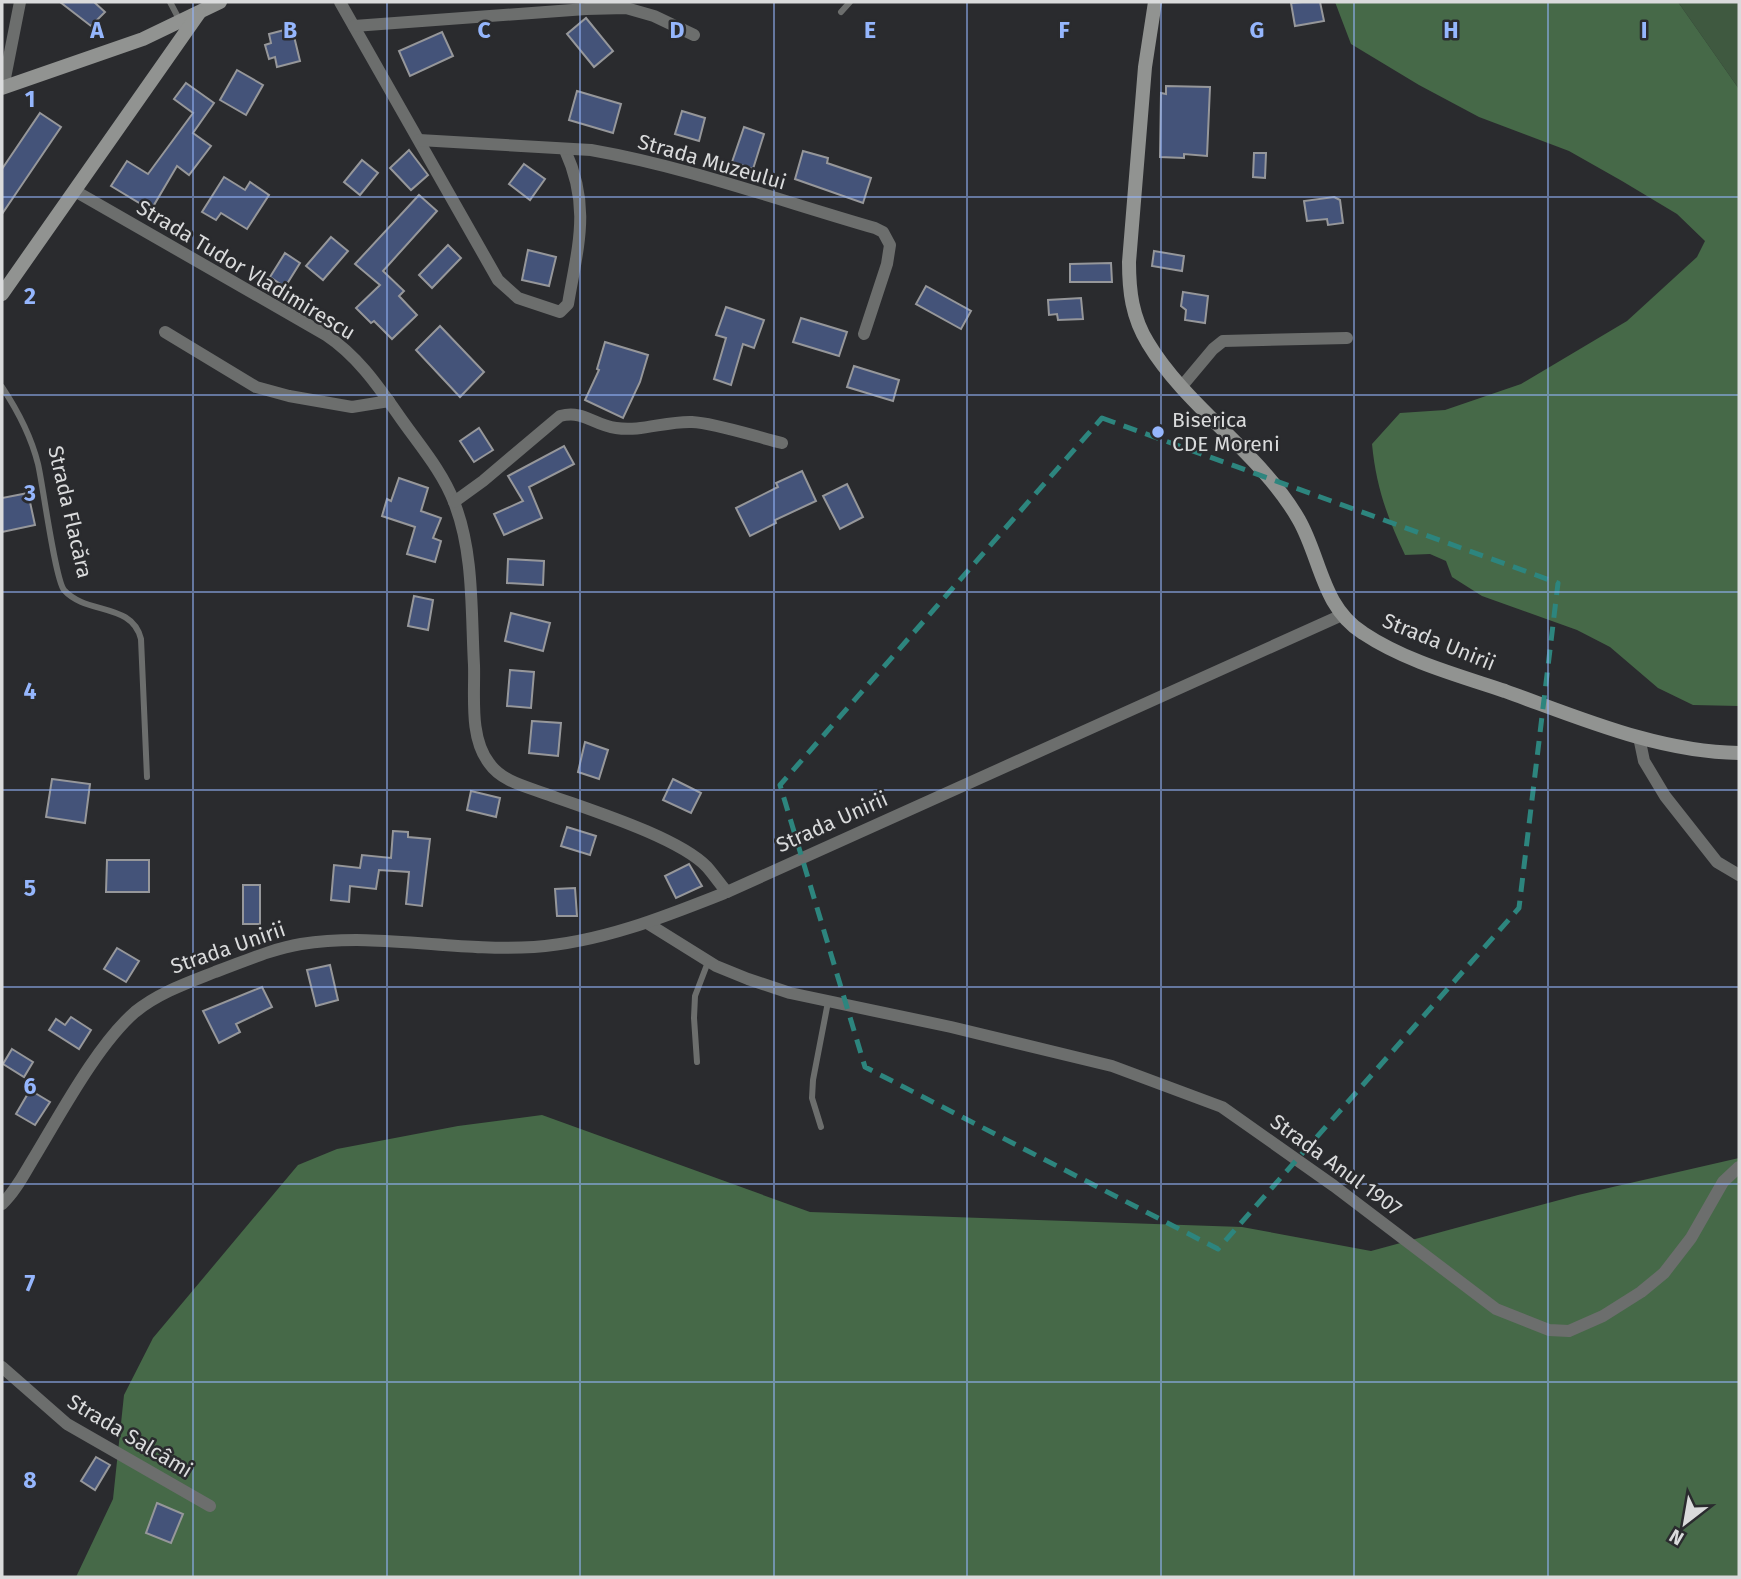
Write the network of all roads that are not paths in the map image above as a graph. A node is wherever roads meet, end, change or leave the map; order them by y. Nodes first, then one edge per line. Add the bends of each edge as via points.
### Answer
1 (20, 2) edge
2 (170, 2) edge
3 (220, 2) edge
4 (340, 2) edge
5 (850, 2) edge
6 (1155, 2) edge
7 (841, 12) dead end
8 (199, 13) junction
9 (181, 22) junction
10 (354, 26) junction
11 (694, 35) dead end
12 (2, 88) edge
13 (419, 140) junction
14 (565, 150) junction
15 (75, 191) junction
16 (7, 274) edge
17 (2, 294) edge
18 (165, 332) dead end
19 (864, 334) dead end
20 (1347, 338) dead end
21 (1182, 386) junction
22 (2, 387) edge
23 (389, 401) junction
24 (782, 443) dead end
25 (454, 502) junction
26 (1342, 615) junction
27 (1639, 737) junction
28 (1739, 752) edge
29 (147, 777) dead end
30 (1739, 875) edge
31 (727, 892) junction
32 (647, 923) junction
33 (708, 961) junction
34 (828, 1001) junction
35 (697, 1062) dead end
36 (821, 1127) dead end
37 (1739, 1167) edge
38 (2, 1203) edge
39 (2, 1367) edge
40 (210, 1506) dead end

1 - 12 street
2 - 9 lane
3 - 8 main road
4 - 10 street
5 - 7 lane
6 - 21 main road via 1145,67 1129,288 1136,322 1158,359
8 - 9 main road
8 - 15 main road
9 - 12 main road
10 - 11 street via 626,8
10 - 13 street
13 - 14 street, Strada Muzeului
13 - 14 street via 498,279 518,298 560,312 568,304 582,223 580,194
14 - 19 street, Strada Muzeului via 592,150 664,166 883,232 890,245 887,264
15 - 16 main road
15 - 23 street, Strada Tudor Vladimirescu via 341,345
16 - 17 main road
18 - 23 street via 256,387 352,407
20 - 21 street via 1223,341
21 - 26 main road via 1290,505 1329,596
22 - 29 lane, Strada Flacăra via 32,442 64,590 80,601 131,619 138,627
23 - 25 street, Strada Tudor Vladimirescu
24 - 25 street via 695,422 616,428 571,413 560,416
25 - 31 street, Strada Tudor Vladimirescu via 468,574 477,730 487,762 515,782 688,852
26 - 27 main road, Strada Unirii via 1364,634 1436,668
26 - 31 street, Strada Unirii
27 - 28 main road, Strada Unirii via 1690,749
27 - 30 street via 1644,761 1665,796 1717,862
31 - 32 street, Strada Unirii
32 - 33 street, Strada Anul 1907
32 - 38 street, Strada Unirii via 535,947 371,940 300,944 272,950 172,989 135,1012 116,1032
33 - 34 street, Strada Anul 1907 via 790,993
33 - 35 lane via 695,996
34 - 36 lane via 812,1098
34 - 37 street, Strada Anul 1907 via 1111,1066 1222,1107 1496,1309 1549,1331 1569,1331 1603,1316 1664,1273 1691,1238 1723,1182
39 - 40 street, Strada Salcâmi via 67,1424

